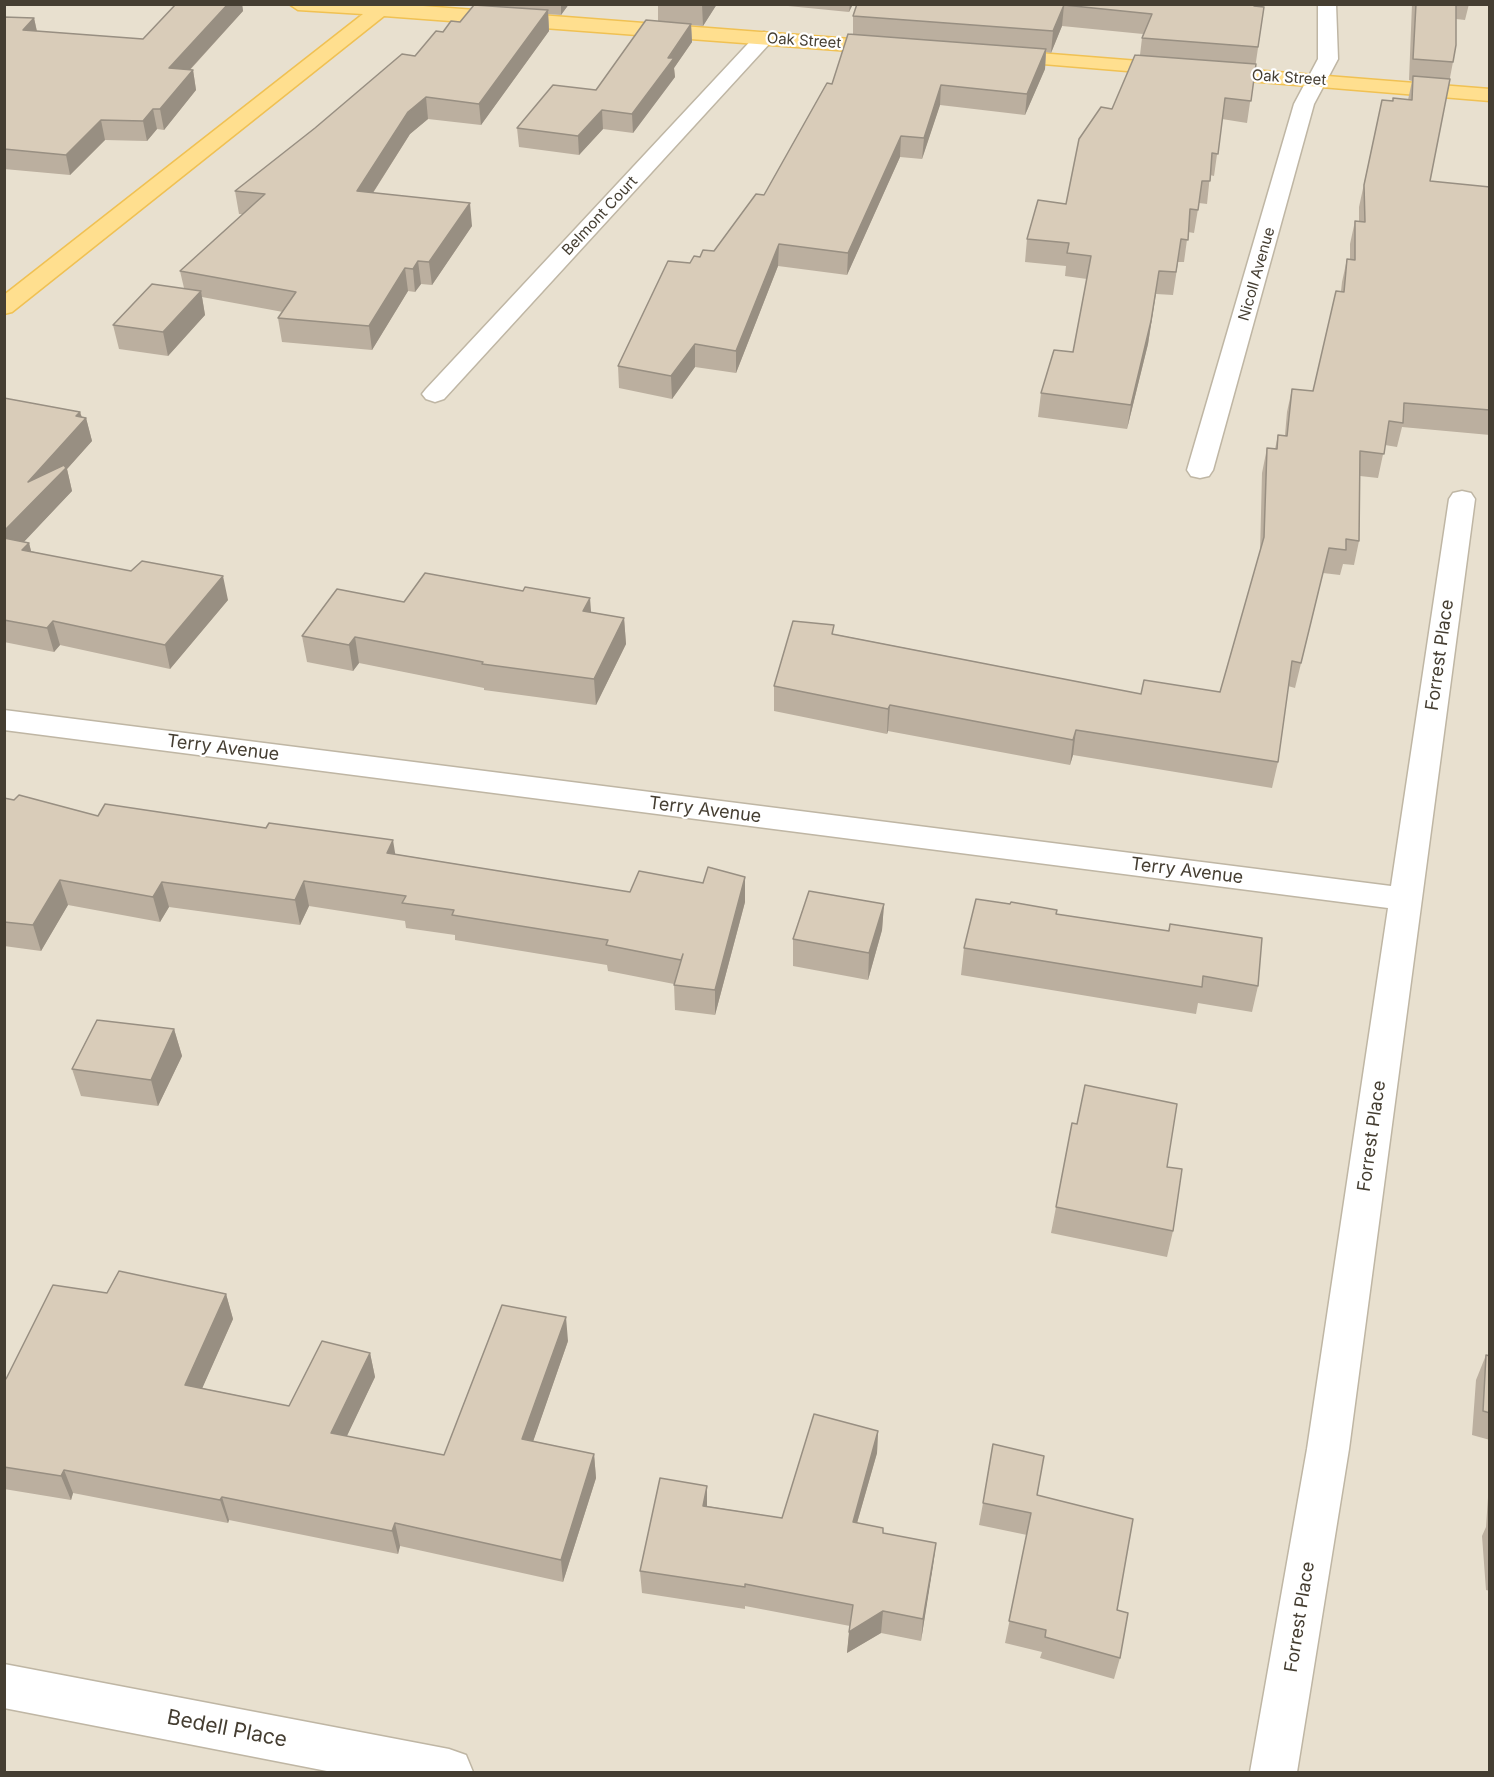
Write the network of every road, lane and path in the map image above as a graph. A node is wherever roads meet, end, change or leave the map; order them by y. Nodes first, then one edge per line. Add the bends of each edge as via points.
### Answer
1 (298, 4) edge
2 (1327, 4) edge
3 (385, 7) edge
4 (764, 38) junction
5 (905, 49) edge
6 (987, 55) edge
7 (1316, 80) junction
8 (1490, 95) edge
9 (4, 307) edge
10 (435, 394) dead end
11 (1200, 470) dead end
12 (1462, 499) dead end
13 (4, 720) edge
14 (1406, 899) junction
15 (4, 1686) edge
16 (449, 1773) edge
17 (1274, 1773) edge

1 - 3 main road, Oak Street
2 - 7 street, Nicoll Avenue via 1328,59
3 - 4 main road, Oak Street
3 - 9 main road
4 - 5 main road, Oak Street
4 - 10 street, Belmont Court
6 - 7 main road, Oak Street
7 - 8 main road, Oak Street
7 - 11 street, Nicoll Avenue via 1304,104
12 - 14 street, Forrest Place
13 - 14 street, Terry Avenue
14 - 17 street, Forrest Place via 1328,1449
15 - 16 street, Bedell Place

